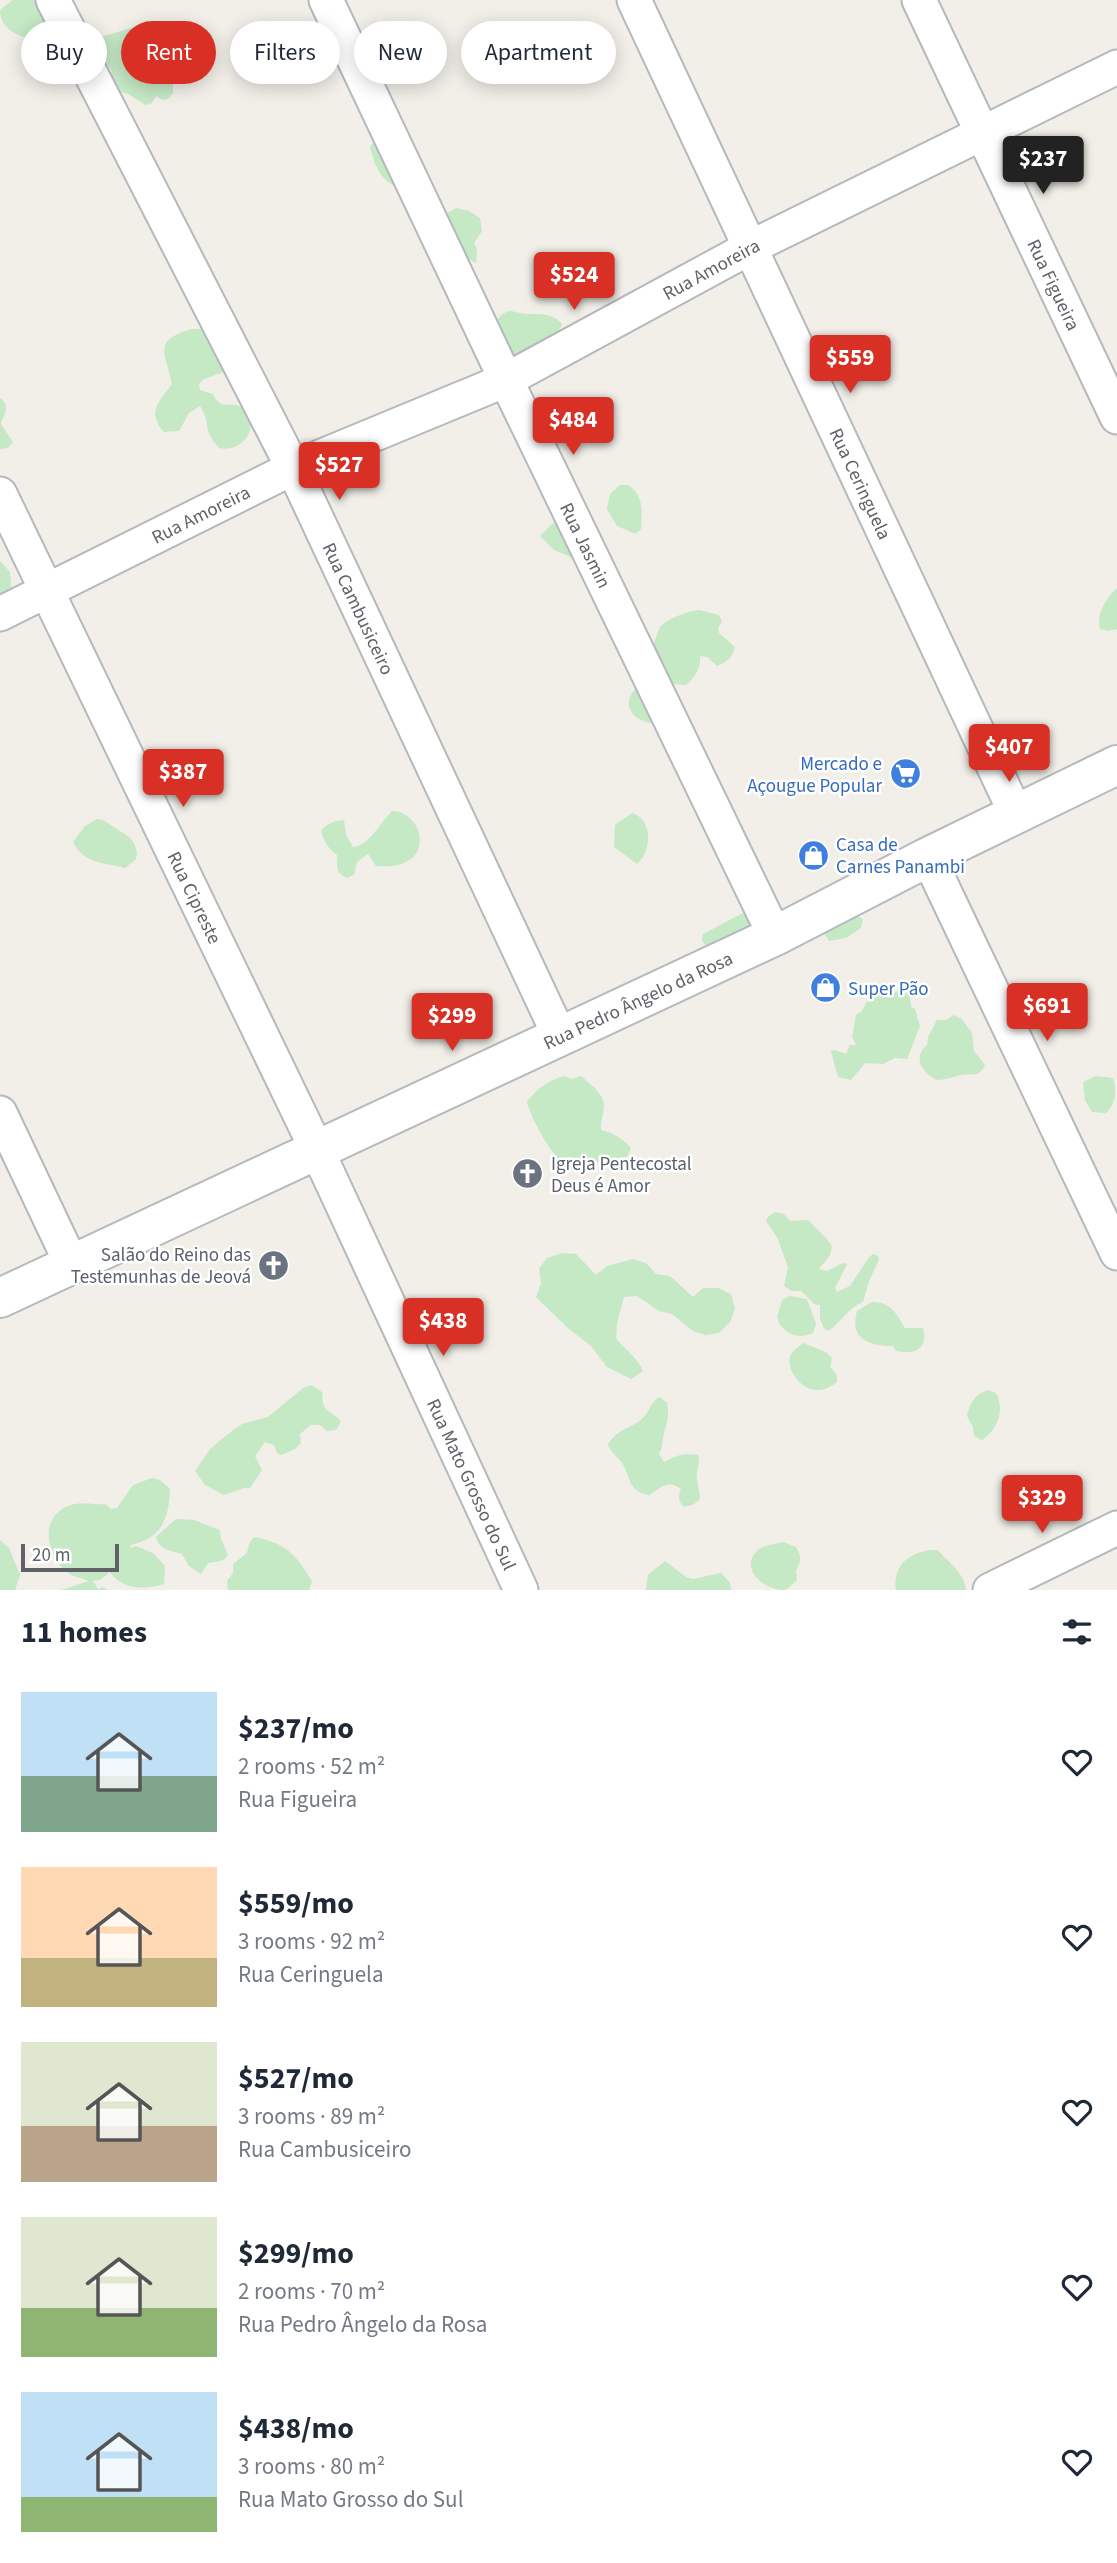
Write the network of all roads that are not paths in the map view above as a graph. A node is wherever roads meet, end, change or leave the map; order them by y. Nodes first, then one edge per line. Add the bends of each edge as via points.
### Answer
1 (53, 0) edge
2 (326, 0) edge
3 (634, 0) edge
4 (919, 0) edge
5 (1117, 66) edge
6 (983, 132) junction
7 (751, 247) junction
8 (506, 380) junction
9 (1117, 417) edge
10 (293, 468) junction
11 (0, 494) edge
12 (49, 592) junction
13 (0, 614) edge
14 (1117, 765) edge
15 (1016, 814) junction
16 (928, 857) junction
17 (775, 936) junction
18 (559, 1035) junction
19 (0, 1113) edge
20 (317, 1150) junction
21 (1117, 1253) edge
22 (71, 1263) junction
23 (0, 1298) edge
24 (1117, 1528) edge
25 (521, 1590) edge
26 (990, 1590) edge

1 - 10 street, Rua Cambusiceiro
2 - 8 street, Rua Jasmin
3 - 7 street, Rua Ceringuela
4 - 6 street, Rua Figueira
5 - 6 street, Rua Amoreira
6 - 7 street, Rua Amoreira
6 - 9 street, Rua Figueira
7 - 8 street, Rua Amoreira
7 - 15 street, Rua Ceringuela
8 - 10 street, Rua Amoreira
8 - 17 street, Rua Jasmin
10 - 12 street, Rua Amoreira
10 - 18 street, Rua Cambusiceiro
11 - 12 street, Rua Cipreste
12 - 13 street, Rua Amoreira
12 - 20 street, Rua Cipreste
14 - 15 main road, Rua Pedro Ângelo da Rosa
15 - 16 main road, Rua Pedro Ângelo da Rosa
16 - 17 main road, Rua Pedro Ângelo da Rosa
16 - 21 street
17 - 18 main road, Rua Pedro Ângelo da Rosa
18 - 20 main road, Rua Pedro Ângelo da Rosa
19 - 22 street
20 - 22 main road, Rua Pedro Ângelo da Rosa
20 - 25 street, Rua Mato Grosso do Sul
22 - 23 main road, Rua Pedro Ângelo da Rosa
24 - 26 street

